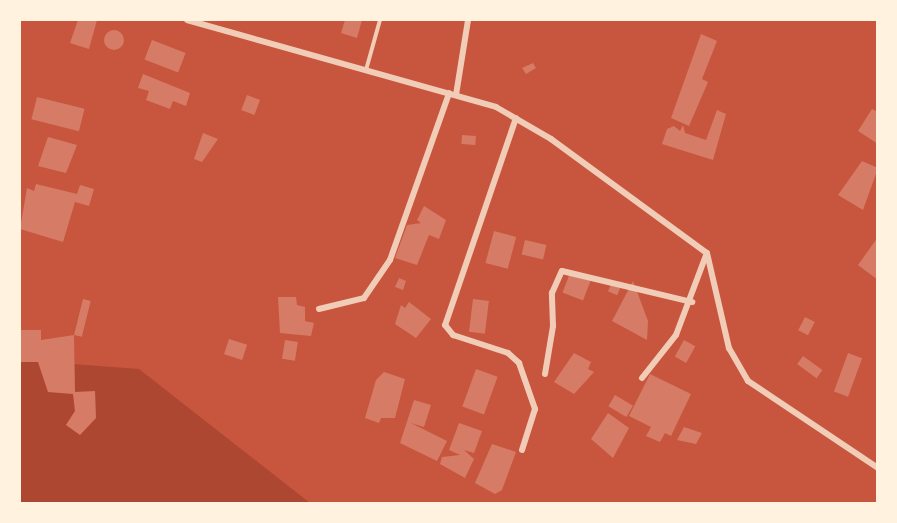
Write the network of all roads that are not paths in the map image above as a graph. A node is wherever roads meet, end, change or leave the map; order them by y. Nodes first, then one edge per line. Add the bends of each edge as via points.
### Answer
1 (187, 20) edge
2 (380, 20) edge
3 (468, 20) edge
4 (366, 70) junction
5 (453, 94) junction
6 (516, 118) junction
7 (707, 253) junction
8 (692, 302) junction
9 (319, 309) dead end
10 (545, 374) dead end
11 (642, 378) dead end
12 (522, 450) dead end
13 (878, 468) edge

1 - 4 street
2 - 4 lane
3 - 5 street
4 - 5 street
5 - 6 street
5 - 9 street via 390,260 364,298
6 - 7 street via 598,171
6 - 12 street via 445,325 453,335 508,353 519,363 535,409
7 - 8 street
7 - 13 street via 729,348 748,381
8 - 10 street via 562,271 552,293 553,326
8 - 11 street via 676,334

